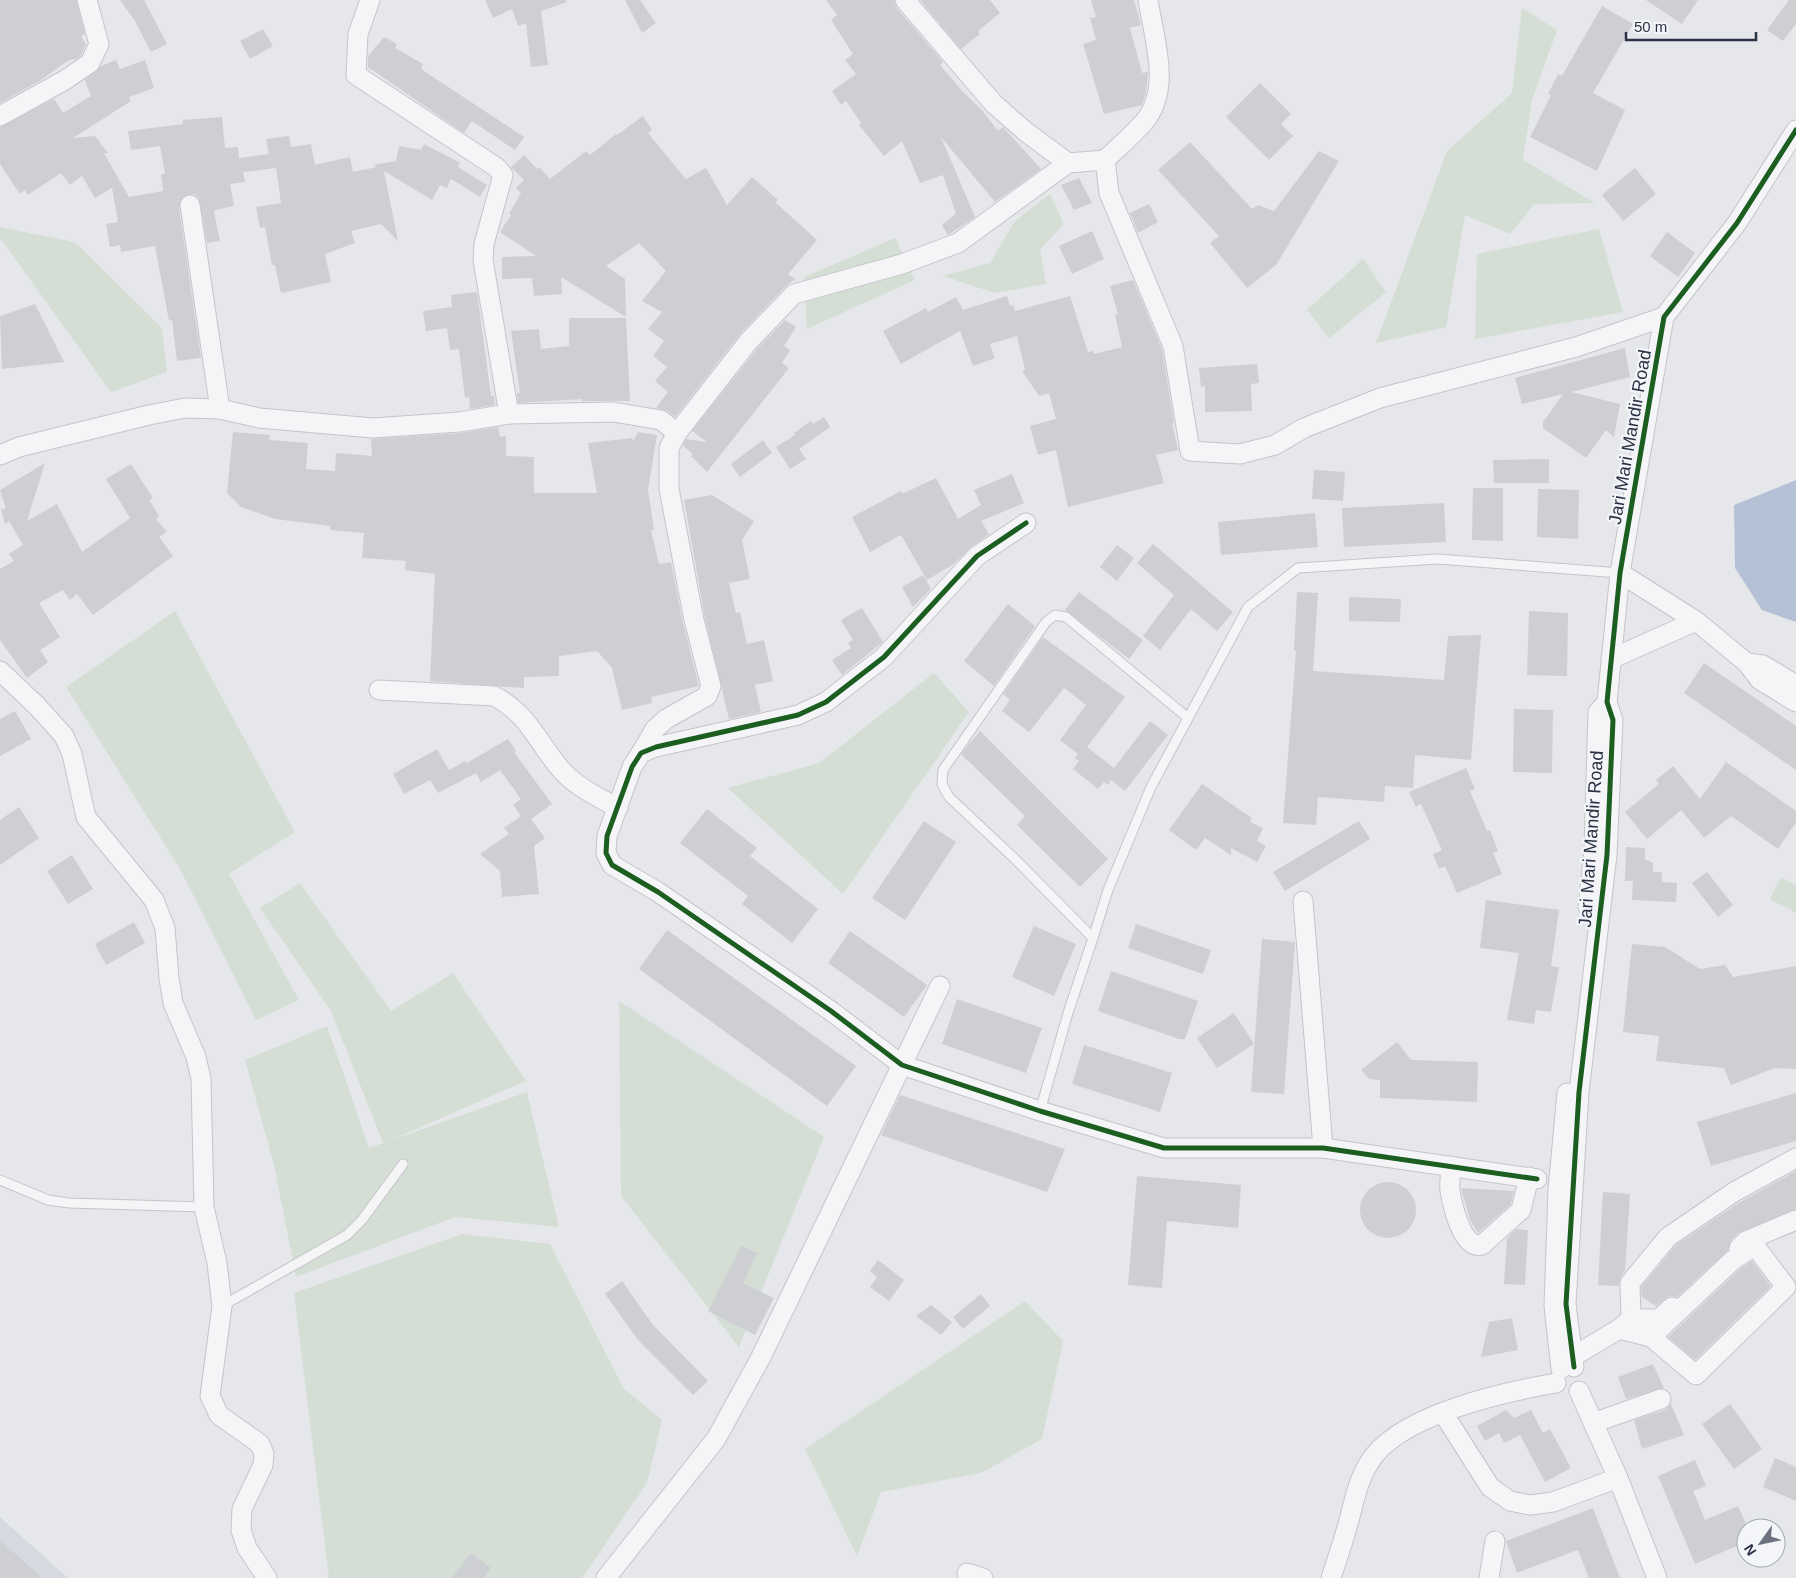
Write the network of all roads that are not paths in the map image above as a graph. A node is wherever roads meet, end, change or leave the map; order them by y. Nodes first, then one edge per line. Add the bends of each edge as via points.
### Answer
1 (88, 0) edge
2 (370, 0) edge
3 (906, 0) edge
4 (1148, 0) edge
5 (0, 116) edge
6 (1796, 130) edge
7 (1105, 160) junction
8 (1068, 163) junction
9 (190, 205) dead end
10 (1664, 317) junction
11 (220, 409) junction
12 (509, 414) junction
13 (677, 432) junction
14 (0, 455) edge
15 (1026, 523) dead end
16 (1620, 573) junction
17 (1696, 621) junction
18 (1611, 659) junction
19 (1747, 663) junction
20 (0, 671) edge
21 (1796, 685) edge
22 (379, 690) dead end
23 (1796, 702) edge
24 (1188, 718) junction
25 (641, 753) junction
26 (618, 808) junction
27 (1303, 901) dead end
28 (1093, 938) junction
29 (940, 986) dead end
30 (902, 1065) junction
31 (1040, 1111) junction
32 (1323, 1148) junction
33 (1796, 1158) edge
34 (403, 1164) dead end
35 (1452, 1166) junction
36 (1533, 1178) junction
37 (0, 1180) edge
38 (1566, 1183) junction
39 (204, 1207) junction
40 (1796, 1220) edge
41 (222, 1306) junction
42 (1625, 1324) junction
43 (1651, 1337) junction
44 (1569, 1377) junction
45 (1661, 1399) dead end
46 (1443, 1413) junction
47 (1593, 1423) junction
48 (1612, 1480) junction
49 (1495, 1541) dead end
50 (267, 1578) edge
51 (606, 1578) edge
52 (1331, 1578) edge
53 (1489, 1578) edge
54 (1645, 1578) edge
55 (1658, 1578) edge

1 - 5 street via 99,44 90,63
2 - 12 street via 358,34 356,75 496,167 503,175 484,244 483,260
3 - 8 street via 994,104
4 - 7 street via 1159,68 1158,93 1144,122
6 - 10 street via 1737,223
7 - 8 street
7 - 10 street via 1109,193 1173,346 1190,451 1240,454 1275,445 1304,428 1380,398 1576,347
8 - 13 street via 958,243 902,264 794,294 748,342
9 - 11 street
10 - 16 street, Jari Mari Mandir Road
11 - 12 street via 259,418 373,428 458,422
11 - 14 street via 185,408 148,415 19,447
12 - 13 street via 613,412 661,420
13 - 25 street via 669,448 669,489 694,620 711,686 707,696 666,719 655,729
15 - 25 street via 976,556 884,657 826,702 798,715
16 - 17 street
16 - 18 street, Jari Mari Mandir Road
16 - 24 lane via 1438,559 1298,568 1248,606
17 - 18 street
17 - 19 street
18 - 38 street, Jari Mari Mandir Road via 1607,702 1613,720 1607,855 1591,942 1580,1092
19 - 21 street via 1763,665
19 - 23 street via 1760,680
20 - 39 street via 38,706 64,736 72,754 86,816 154,900 165,928 173,1003 196,1057 200,1079
22 - 26 street via 494,696 510,704 524,717 558,767 577,785
24 - 28 lane via 1151,787 1108,890
24 - 28 lane via 1066,617 1055,615 1046,622 943,770 942,784 949,797
25 - 26 street via 632,767
26 - 30 street via 607,836 606,854 612,865 658,892 823,1005
27 - 32 street
28 - 31 lane
29 - 30 street
30 - 31 street
30 - 51 street via 761,1357 716,1439
31 - 32 street via 1164,1148
32 - 35 street
33 - 42 street via 1734,1192 1668,1237 1630,1283
34 - 41 lane via 362,1220 347,1234
35 - 36 street
35 - 36 street via 1450,1189 1459,1225 1465,1236 1478,1246 1521,1210
36 - 38 street via 1545,1187
37 - 39 lane via 48,1200 69,1203
38 - 44 street, Jari Mari Mandir Road
39 - 41 street via 217,1263
40 - 42 street via 1746,1241 1659,1319
41 - 50 street via 210,1396 219,1415 260,1444 264,1454 263,1465 242,1508 240,1530 247,1548
42 - 43 street
42 - 44 street
43 - 43 street via 1696,1375 1786,1287 1755,1246 1733,1260
44 - 46 street via 1508,1391
44 - 47 street, Jari Mari Mandir Road
44 - 48 street
45 - 47 street
46 - 48 street via 1490,1487 1510,1501 1530,1505 1553,1502
46 - 52 street via 1398,1434 1369,1462 1359,1481
47 - 48 street, Jari Mari Mandir Road
48 - 54 street
48 - 55 street, Jari Mari Mandir Road
49 - 53 street

